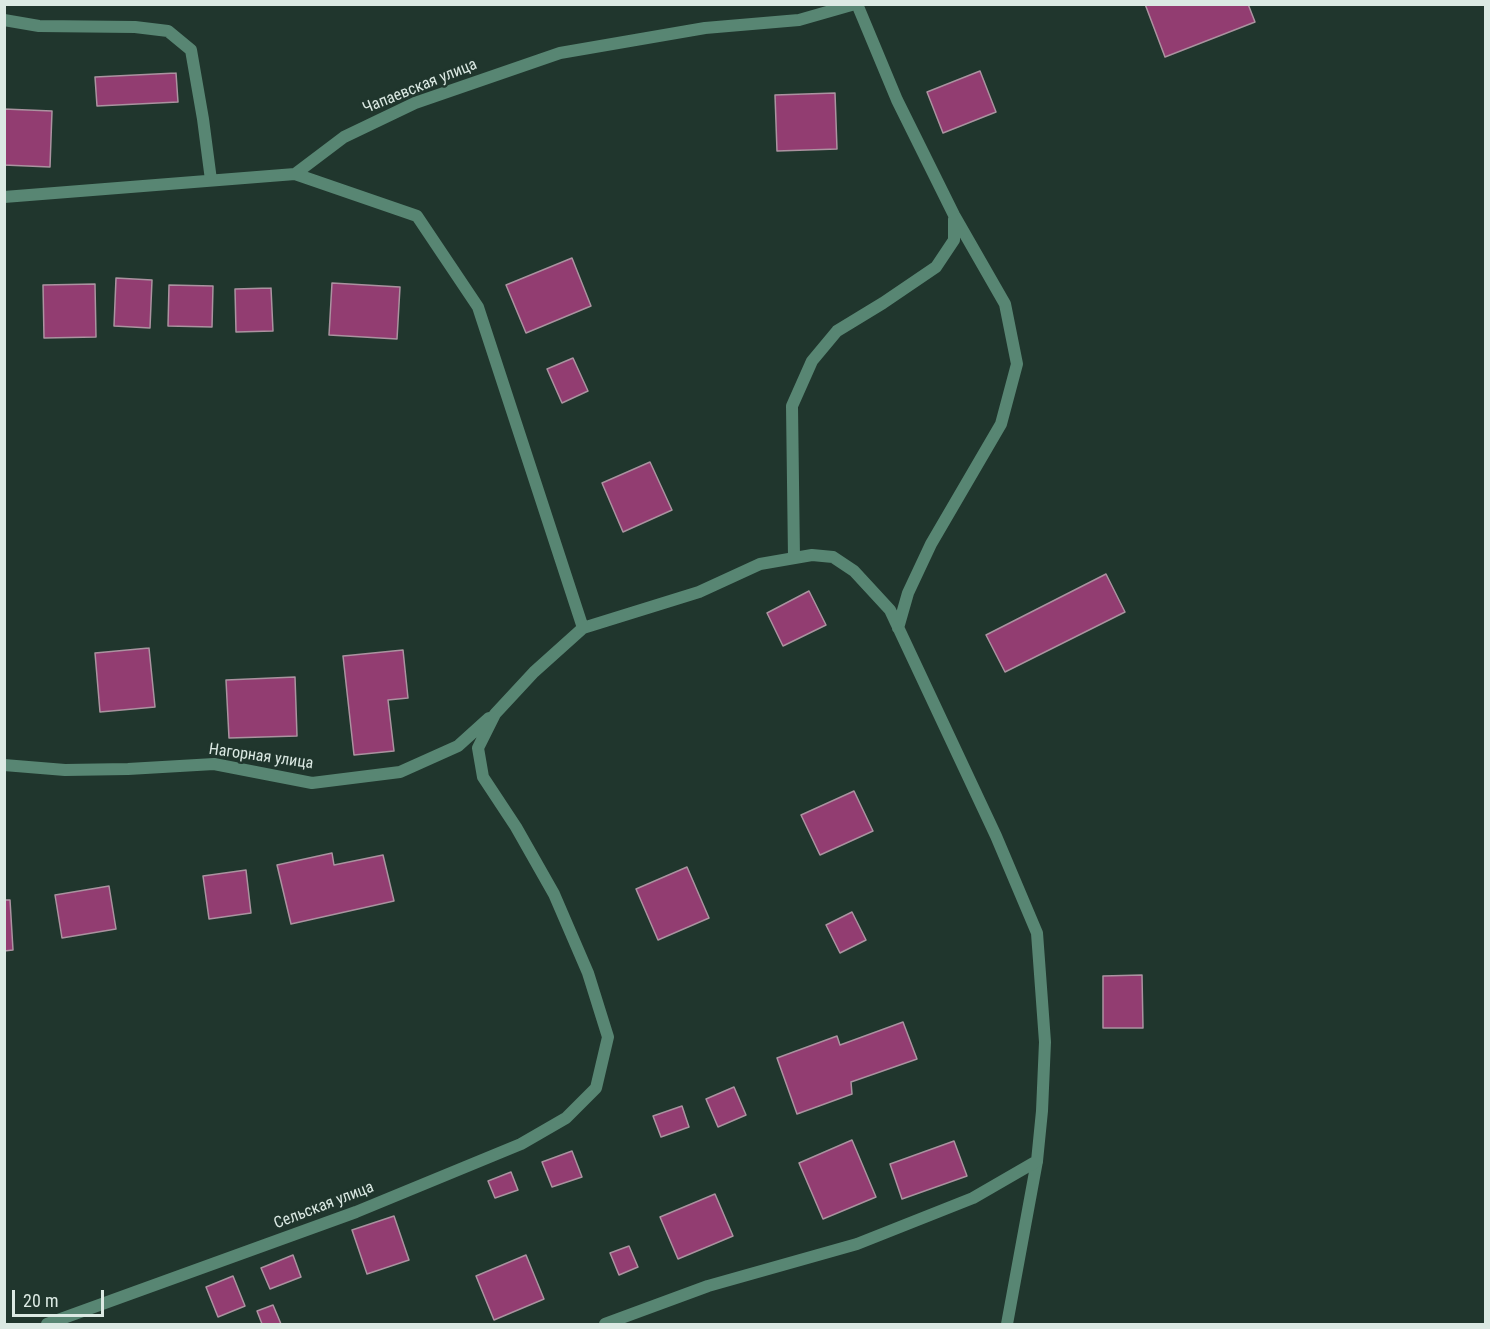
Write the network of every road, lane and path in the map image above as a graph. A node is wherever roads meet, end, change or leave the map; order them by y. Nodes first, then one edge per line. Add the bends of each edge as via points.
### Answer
1 (856, 4) edge
2 (4, 20) edge
3 (295, 174) junction
4 (211, 180) junction
5 (4, 197) edge
6 (954, 215) junction
7 (794, 558) junction
8 (583, 628) junction
9 (898, 628) junction
10 (495, 714) junction
11 (4, 765) edge
12 (1036, 1161) junction
13 (47, 1324) edge
14 (605, 1324) edge
15 (1007, 1324) edge

1 - 3 street, Чапаевская улица via 799,20 705,28 560,53 415,103 344,137
1 - 6 street via 897,100
2 - 4 street via 39,26 168,31 190,50
3 - 4 street
3 - 8 street via 417,216 478,307
4 - 5 street
6 - 7 street via 954,240 936,267 837,331 812,362 792,406
6 - 9 street via 1005,304 1017,364 1001,424 931,544 908,593
7 - 8 street via 760,564 699,592
7 - 9 street via 833,558 854,571 890,610
8 - 10 street
9 - 12 street via 1037,933 1045,1042
10 - 11 street, Нагорная улица via 458,746 400,772 312,783 214,764 128,770
10 - 13 street, Сельская улица via 478,748 483,777 554,894 588,973 608,1037 596,1088 566,1118 520,1144 356,1212
12 - 14 street via 973,1198 857,1244 708,1286
12 - 15 street

